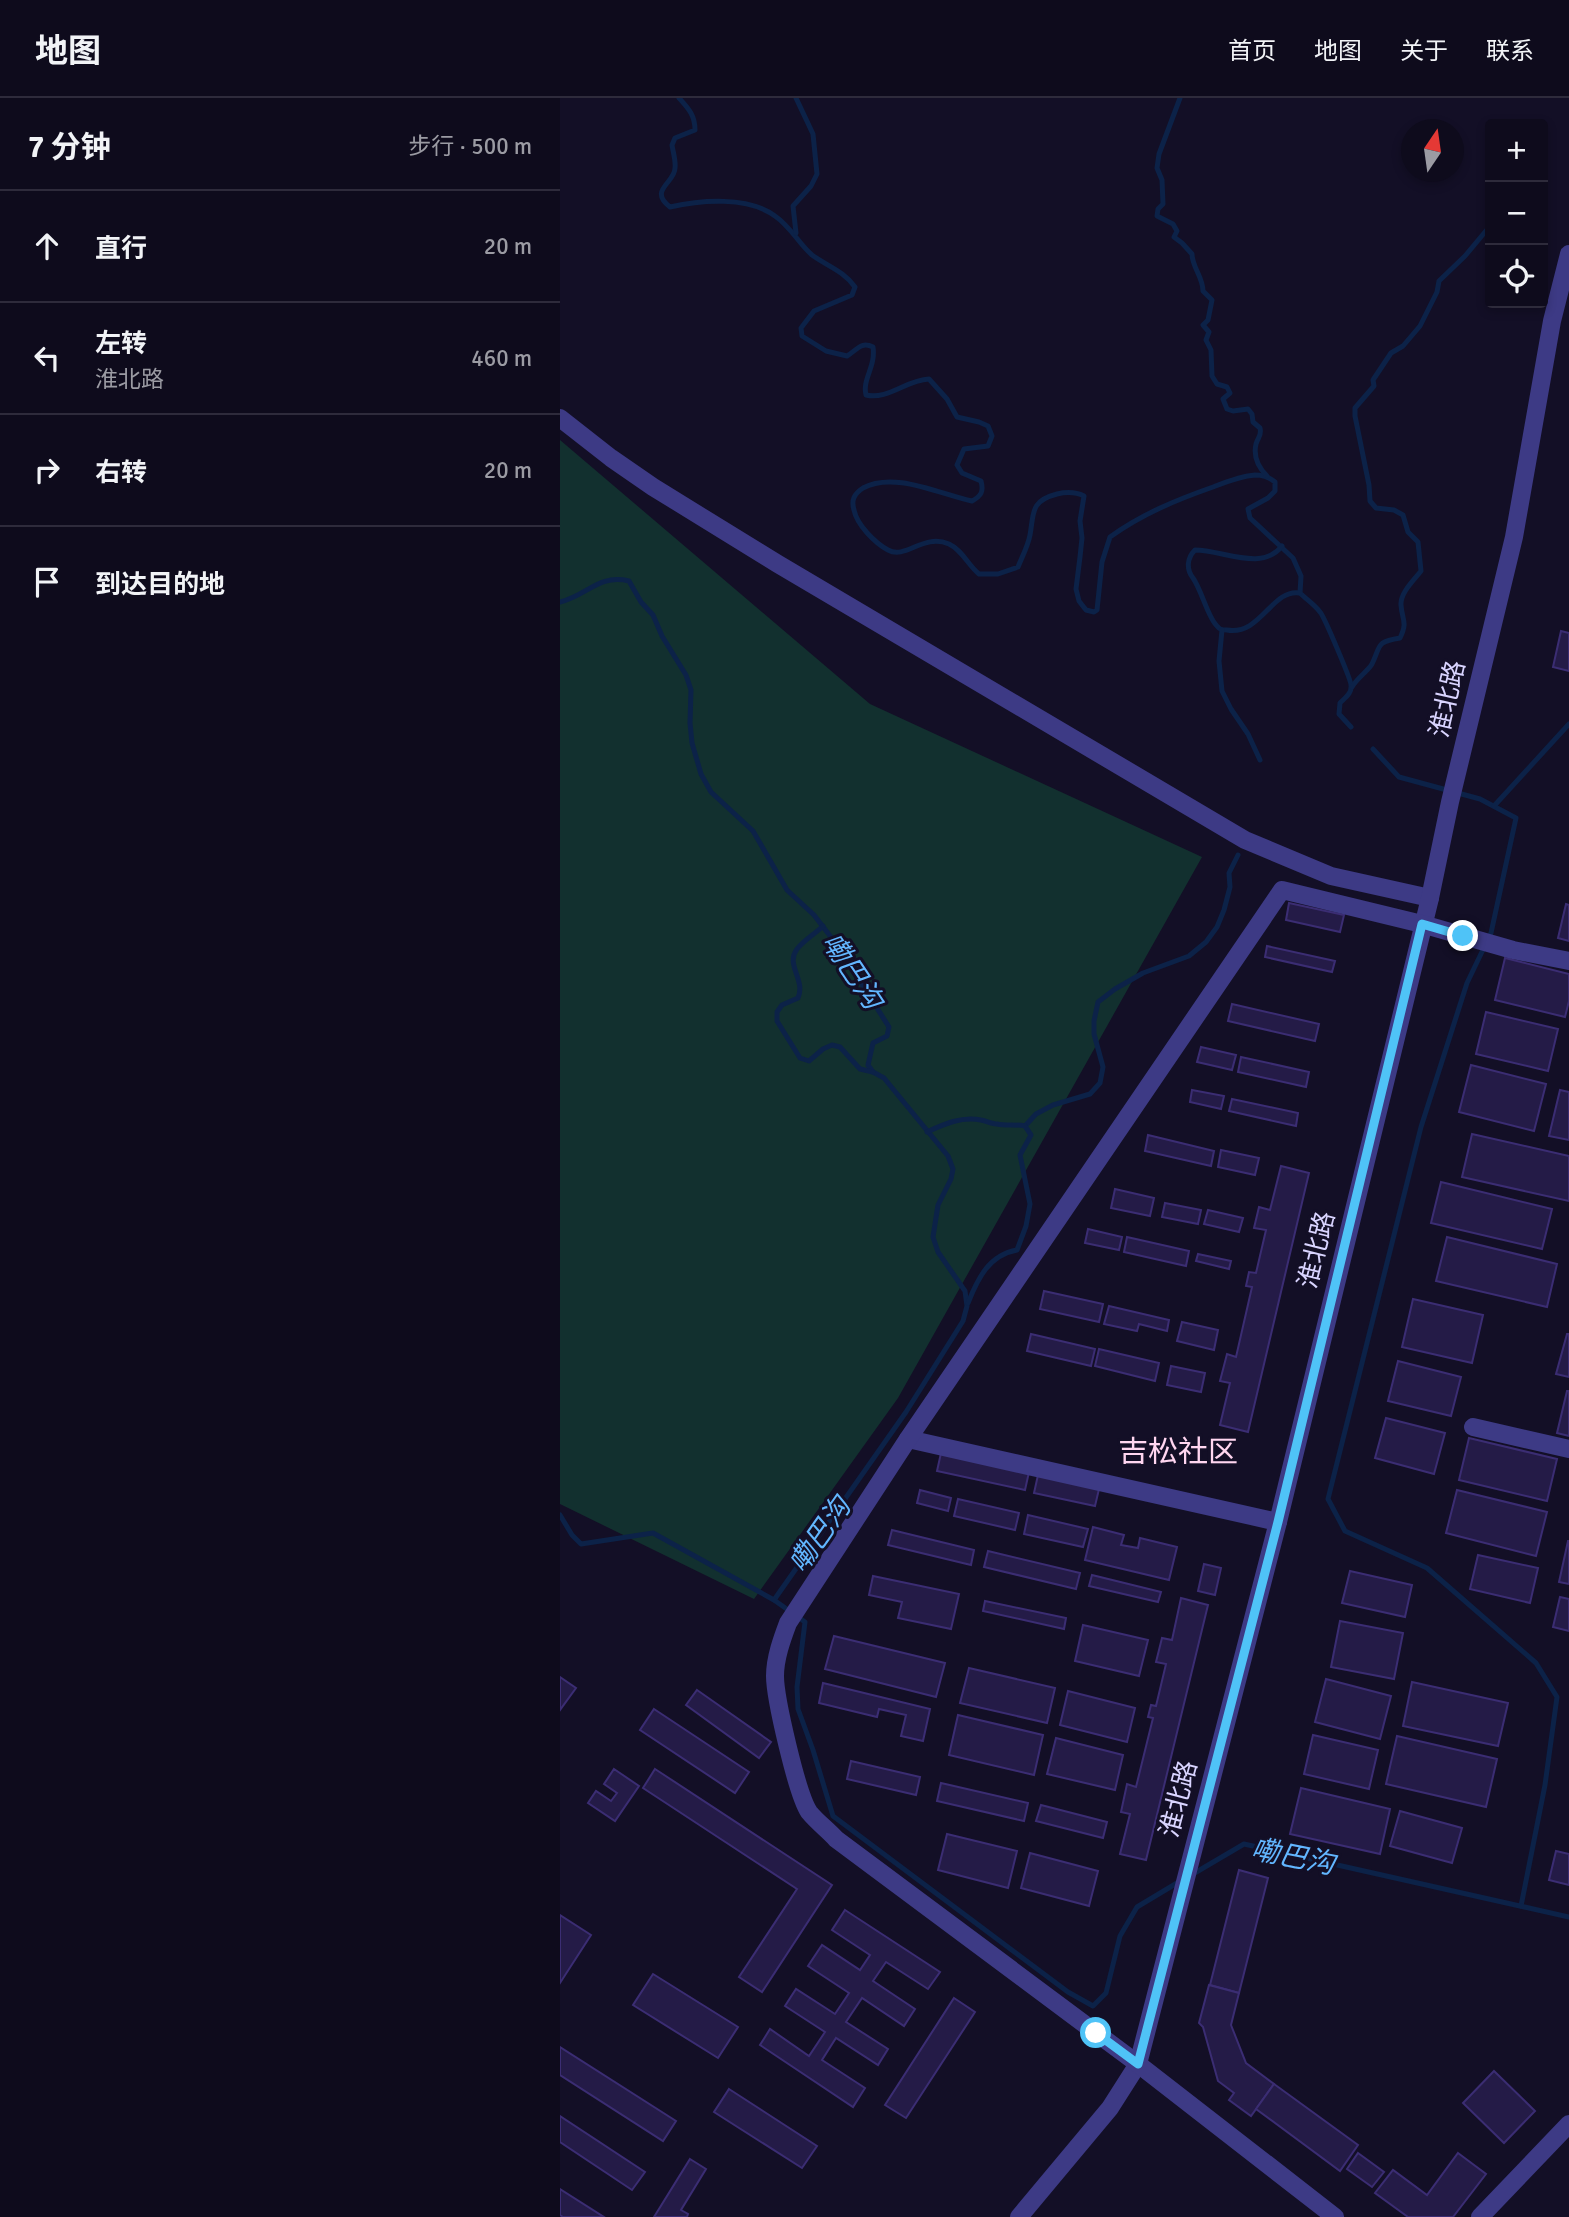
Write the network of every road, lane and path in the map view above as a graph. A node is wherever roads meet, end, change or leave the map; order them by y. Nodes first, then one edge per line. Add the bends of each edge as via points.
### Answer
1 (1569, 254) edge
2 (560, 418) edge
3 (1430, 898) junction
4 (1422, 924) junction
5 (1569, 961) edge
6 (1473, 1427) dead end
7 (908, 1439) junction
8 (1569, 1449) edge
9 (1278, 1522) junction
10 (1138, 2064) junction
11 (1569, 2124) edge
12 (1019, 2217) edge
13 (1335, 2217) edge
14 (1480, 2217) edge

1 - 3 street, 淮北路 via 1552,321 1514,537
2 - 3 street via 653,487 1245,840 1331,876
3 - 4 street, 淮北路
4 - 5 street
4 - 7 street via 1282,890
4 - 9 street, 淮北路
6 - 8 street
7 - 9 street
7 - 10 street via 788,1623 781,1642 775,1675 785,1732 808,1811 836,1839
9 - 10 street, 淮北路
10 - 12 street, 淮北路 via 1110,2108
10 - 13 street
11 - 14 street

